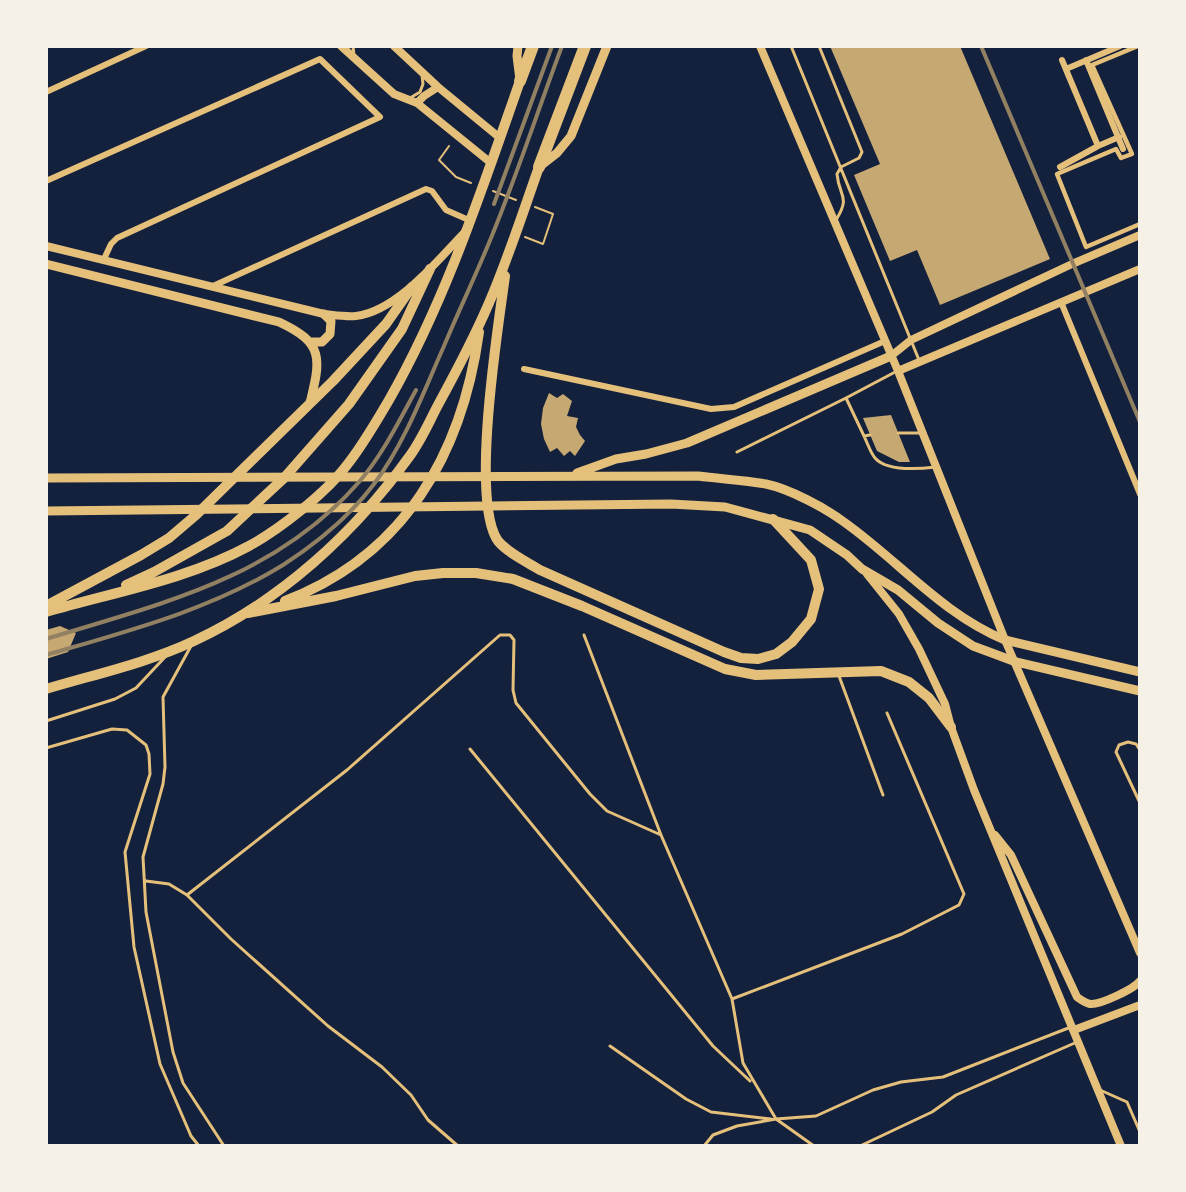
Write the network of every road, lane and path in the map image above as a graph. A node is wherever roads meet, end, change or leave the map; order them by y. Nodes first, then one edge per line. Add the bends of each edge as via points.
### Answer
1 (146, 46) edge
2 (340, 46) edge
3 (353, 46) edge
4 (394, 46) edge
5 (518, 46) edge
6 (533, 46) edge
7 (585, 46) edge
8 (607, 46) edge
9 (760, 46) edge
10 (791, 46) edge
11 (819, 46) edge
12 (1120, 46) edge
13 (1138, 46) edge
14 (354, 59) junction
15 (1062, 60) dead end
16 (1086, 60) junction
17 (1065, 69) junction
18 (420, 70) junction
19 (520, 81) junction
20 (438, 87) junction
21 (46, 92) edge
22 (394, 94) junction
23 (417, 103) junction
24 (1119, 137) junction
25 (500, 138) junction
26 (449, 146) dead end
27 (1098, 146) junction
28 (1123, 149) dead end
29 (491, 163) junction
30 (841, 166) junction
31 (539, 167) junction
32 (1060, 167) dead end
33 (46, 181) edge
34 (478, 185) dead end
35 (489, 189) dead end
36 (521, 201) dead end
37 (532, 206) dead end
38 (835, 222) junction
39 (1140, 224) edge
40 (469, 225) junction
41 (516, 234) junction
42 (1140, 235) edge
43 (46, 246) edge
44 (104, 259) junction
45 (507, 260) junction
46 (46, 264) edge
47 (430, 268) junction
48 (1140, 269) edge
49 (213, 286) junction
50 (412, 287) junction
51 (1061, 302) junction
52 (324, 314) junction
53 (481, 320) junction
54 (911, 340) junction
55 (885, 341) junction
56 (311, 342) junction
57 (891, 356) junction
58 (919, 362) junction
59 (524, 369) dead end
60 (898, 371) junction
61 (846, 398) junction
62 (310, 403) junction
63 (898, 433) dead end
64 (922, 433) junction
65 (870, 435) dead end
66 (864, 436) junction
67 (737, 452) dead end
68 (936, 466) junction
69 (572, 475) junction
70 (46, 478) edge
71 (1140, 494) edge
72 (46, 511) edge
73 (773, 519) junction
74 (862, 568) junction
75 (103, 596) junction
76 (46, 606) edge
77 (46, 612) edge
78 (245, 613) junction
79 (584, 635) dead end
80 (1005, 640) junction
81 (194, 641) junction
82 (172, 649) junction
83 (1016, 662) junction
84 (1140, 672) edge
85 (838, 673) junction
86 (46, 689) edge
87 (1140, 691) edge
88 (887, 713) dead end
89 (46, 721) edge
90 (951, 727) junction
91 (46, 748) edge
92 (470, 749) dead end
93 (1140, 750) edge
94 (883, 795) dead end
95 (1140, 803) edge
96 (989, 827) junction
97 (661, 836) junction
98 (146, 881) junction
99 (187, 895) junction
100 (1140, 953) edge
101 (1140, 981) edge
102 (732, 999) junction
103 (1140, 1005) edge
104 (1073, 1028) junction
105 (1078, 1041) junction
106 (609, 1046) dead end
107 (754, 1084) junction
108 (1098, 1089) junction
109 (776, 1119) junction
110 (1140, 1132) edge
111 (199, 1146) edge
112 (224, 1146) edge
113 (458, 1146) edge
114 (704, 1146) edge
115 (814, 1146) edge
116 (860, 1146) edge
117 (1121, 1146) edge

1 - 21 street
2 - 14 street
3 - 14 lane
4 - 18 street
5 - 19 main road
6 - 19 highway
7 - 31 highway
8 - 31 main road via 571,136
9 - 38 street
10 - 30 lane
11 - 30 lane via 861,148 859,158
12 - 16 street
13 - 39 street via 1092,64 1132,153 1121,158 1116,149 1057,174 1086,247
14 - 22 street
15 - 17 street
16 - 17 street
16 - 24 street
17 - 27 street
18 - 20 street
18 - 22 lane via 420,92 412,98
19 - 25 highway
20 - 23 street
20 - 25 street
22 - 23 street
23 - 29 street
24 - 27 street
24 - 28 street
25 - 29 highway
26 - 34 path via 439,160 456,177
27 - 32 street
29 - 40 highway
30 - 38 lane via 837,178 845,199
30 - 54 lane
31 - 41 highway
33 - 44 street via 320,58 380,117 117,238
35 - 36 path
37 - 41 path via 554,214 543,244
38 - 55 street
40 - 47 street
40 - 49 street via 446,210 429,189 422,190
40 - 75 highway via 404,372 346,467 287,520 240,550 163,581
41 - 45 highway
42 - 54 street
43 - 44 street
44 - 49 street
45 - 53 highway
45 - 73 highway via 487,439 491,525 499,541 540,570 724,652 758,659 776,654 792,642 811,619 819,589 812,560
46 - 56 main road via 279,322
47 - 50 street
47 - 75 highway via 402,329 349,404 284,478 227,531
48 - 51 street
49 - 52 street
50 - 52 street via 361,315
50 - 62 highway via 386,324
51 - 58 street
51 - 71 street
52 - 56 main road via 331,321 330,334 322,342
53 - 78 highway via 411,455 382,494 347,532 297,576
53 - 78 highway via 464,407 445,454 422,494 395,528 348,569 314,590
54 - 57 street
54 - 58 lane
55 - 57 street
55 - 59 street via 722,409
56 - 62 main road via 317,372
57 - 60 street
57 - 69 main road via 687,443 616,459
58 - 60 street
60 - 61 lane
60 - 64 street
61 - 66 lane
61 - 67 lane
62 - 76 highway via 169,538
63 - 64 lane
64 - 68 street
65 - 66 lane
66 - 68 lane via 875,458 885,464 906,469
68 - 80 street
69 - 70 main road
69 - 80 main road via 698,476 768,484 843,521 956,615
72 - 73 main road via 671,504 726,507
73 - 74 main road via 810,530
74 - 83 main road via 973,646
74 - 90 street via 899,614 919,649 945,704
75 - 77 highway
78 - 81 highway
78 - 85 highway via 415,576 476,573 513,579 725,669 756,675
79 - 97 lane
80 - 83 street
80 - 84 main road
81 - 82 highway
81 - 98 lane via 163,697 165,767 142,857
82 - 86 highway
82 - 89 lane via 136,688 115,699
83 - 87 main road
83 - 100 street
85 - 90 highway via 881,671 909,682 929,698
85 - 94 lane
88 - 102 lane via 964,894 963,900 959,906 902,934
90 - 96 street
91 - 111 lane via 112,729 127,730 146,745 150,774 125,852 134,947 160,1064
92 - 107 lane via 713,1046
93 - 95 lane via 1128,742 1119,745 1116,752
96 - 101 street via 1011,855 1077,997 1088,1004 1098,1003
96 - 104 street
97 - 99 lane via 608,811 516,703 514,640 510,635 500,635 347,770
97 - 102 lane
98 - 99 lane via 170,884
98 - 112 lane via 146,912 173,1052 183,1083
99 - 113 lane via 328,1026 382,1067 411,1095 428,1120
102 - 107 lane via 743,1063
103 - 104 street
104 - 105 street
104 - 109 lane via 943,1077 873,1090 816,1116
105 - 108 street
105 - 116 lane via 956,1095 932,1112
106 - 109 lane via 711,1112
107 - 109 lane
108 - 110 lane via 1127,1102
108 - 117 street
109 - 114 lane via 713,1135
109 - 115 lane

